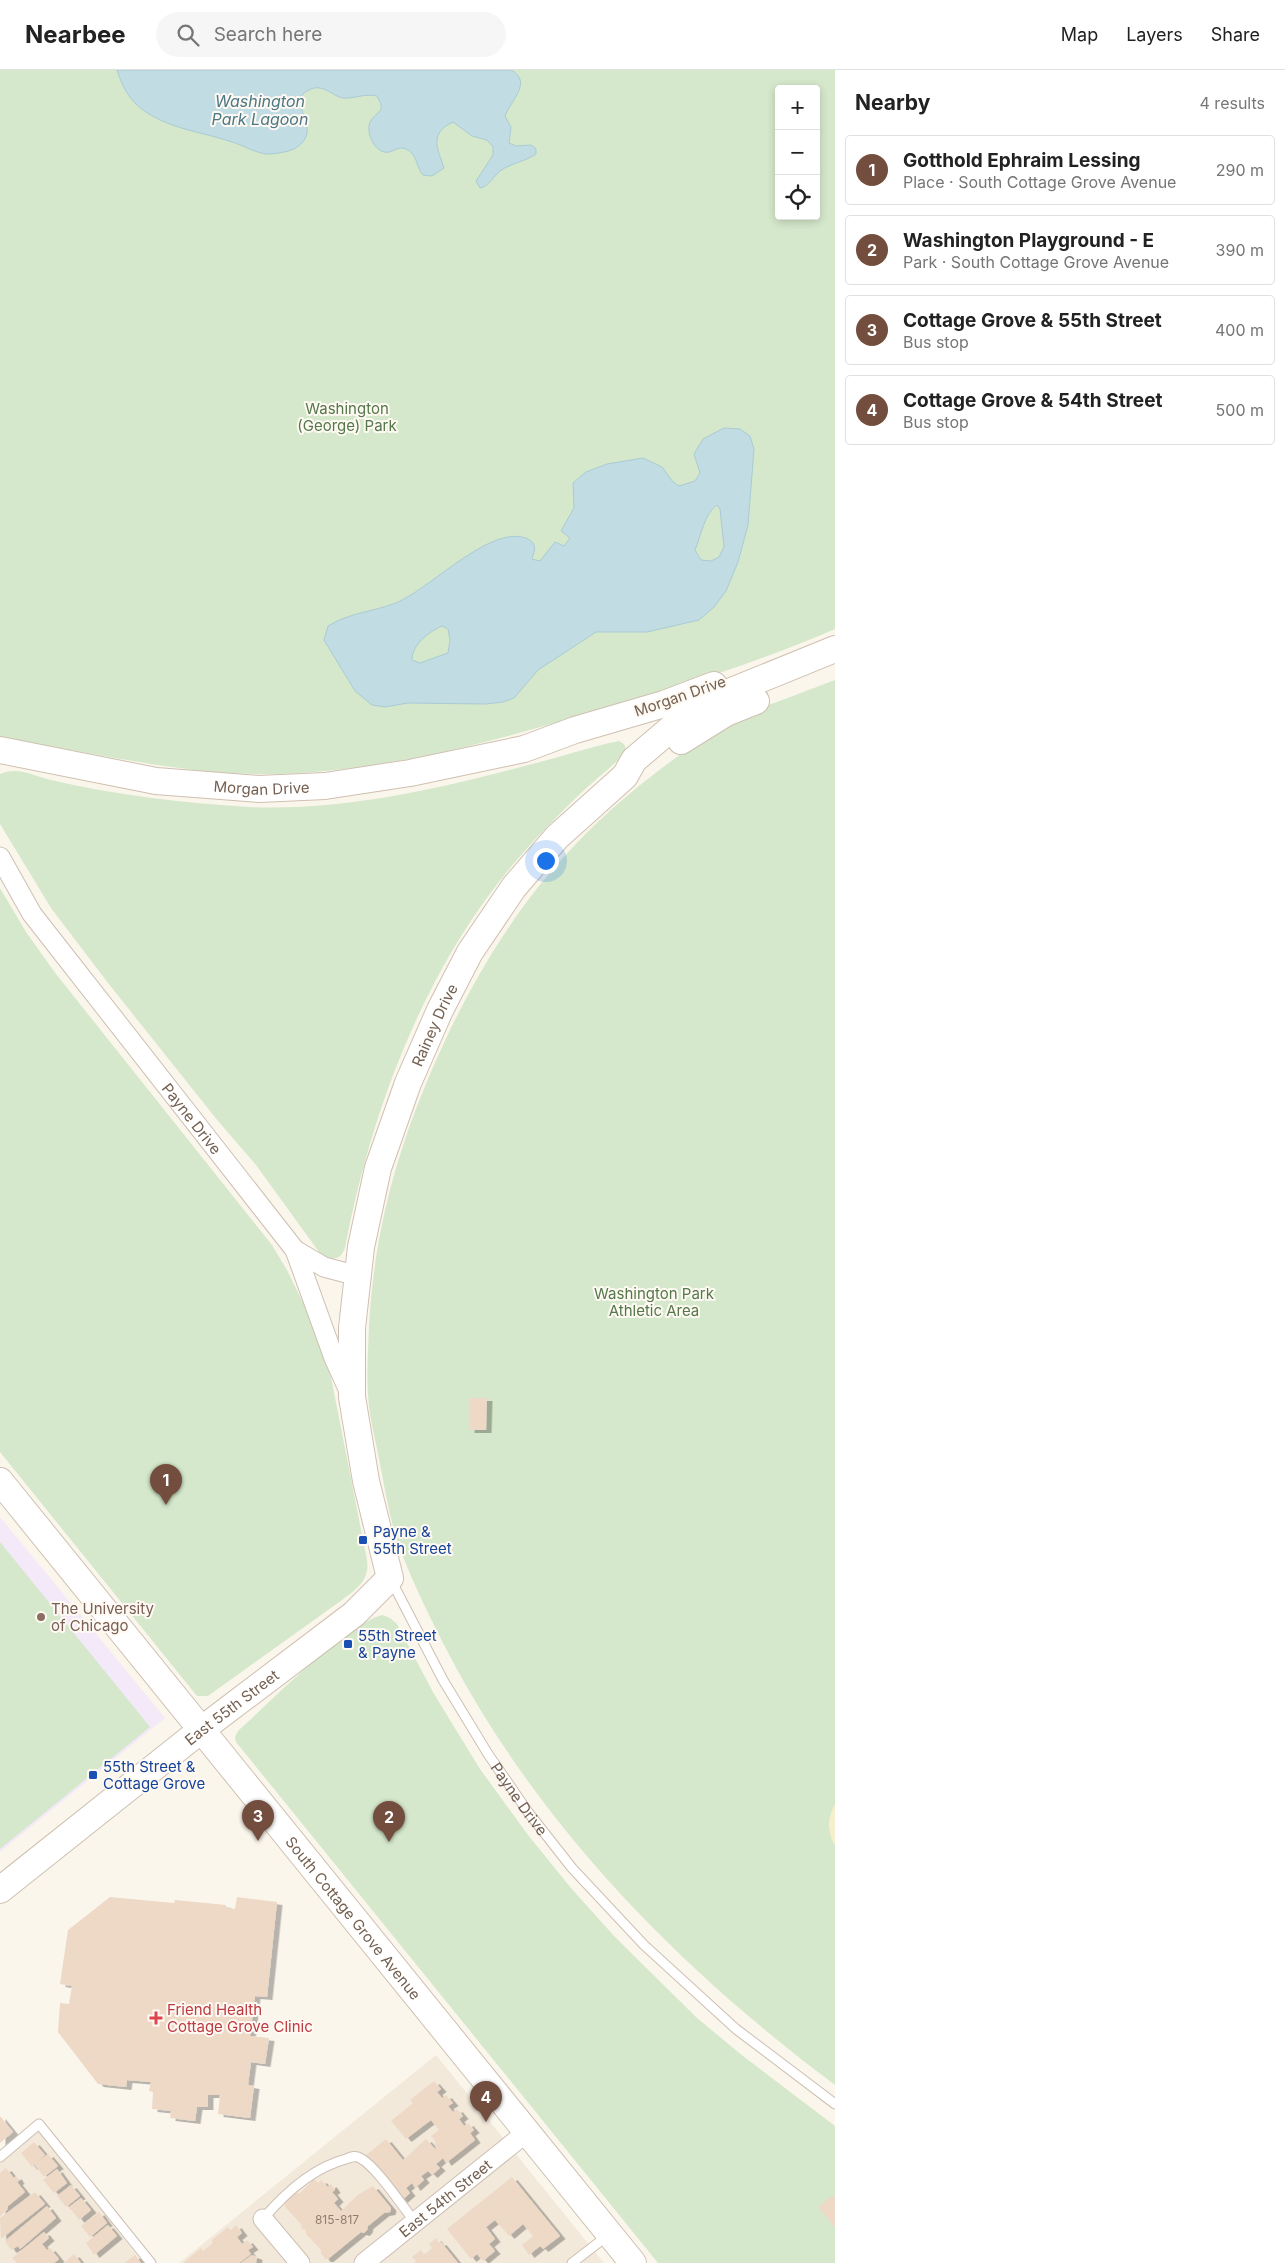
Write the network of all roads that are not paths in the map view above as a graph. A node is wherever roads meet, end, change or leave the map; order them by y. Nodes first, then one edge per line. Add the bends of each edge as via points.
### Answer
1 (835, 640) edge
2 (835, 650) edge
3 (835, 667) edge
4 (773, 691) junction
5 (688, 714) junction
6 (524, 749) junction
7 (0, 750) edge
8 (625, 776) junction
9 (0, 857) edge
10 (295, 1250) junction
11 (358, 1276) junction
12 (352, 1328) joint
13 (352, 1397) junction
14 (0, 1481) edge
15 (390, 1578) junction
16 (201, 1730) junction
17 (0, 1890) edge
18 (835, 2104) edge
19 (527, 2132) junction
20 (0, 2157) edge
21 (264, 2219) joint
22 (415, 2222) junction
23 (610, 2235) junction
24 (151, 2263) edge
25 (300, 2263) edge
26 (364, 2263) edge
27 (572, 2263) edge
28 (632, 2263) edge

1 - 6 street, Morgan Drive via 664,704
2 - 5 street via 712,699
3 - 4 street, Morgan Drive
4 - 5 street, Morgan Drive via 755,693
4 - 8 street, Rainey Drive via 726,713 649,764
5 - 6 street, Morgan Drive via 571,746
5 - 8 street, Rainey Drive via 634,760
6 - 7 street, Morgan Drive via 324,786 260,789 156,781
8 - 11 street, Rainey Drive via 558,837 514,887 470,952 408,1083 378,1168
9 - 10 street, Payne Drive via 32,914
10 - 11 street via 324,1266
10 - 13 street, Payne Drive via 334,1358
11 - 12 street, Rainey Drive
12 - 13 street, Payne Drive
13 - 15 street, Payne Drive via 366,1481
14 - 16 street, South Cottage Grove Avenue
15 - 16 street, East 55th Street via 354,1614
15 - 18 lane, Payne Drive via 443,1680 488,1754 572,1868 644,1945 736,2028
16 - 17 street, East 55th Street
16 - 19 street, South Cottage Grove Avenue
19 - 22 street, East 54th Street
19 - 23 street, South Cottage Grove Avenue
20 - 24 lane via 39,2124
21 - 22 lane via 278,2201 313,2173 354,2156 370,2165
21 - 25 street
22 - 26 street, East 54th Street
23 - 27 lane
23 - 28 street, South Cottage Grove Avenue

